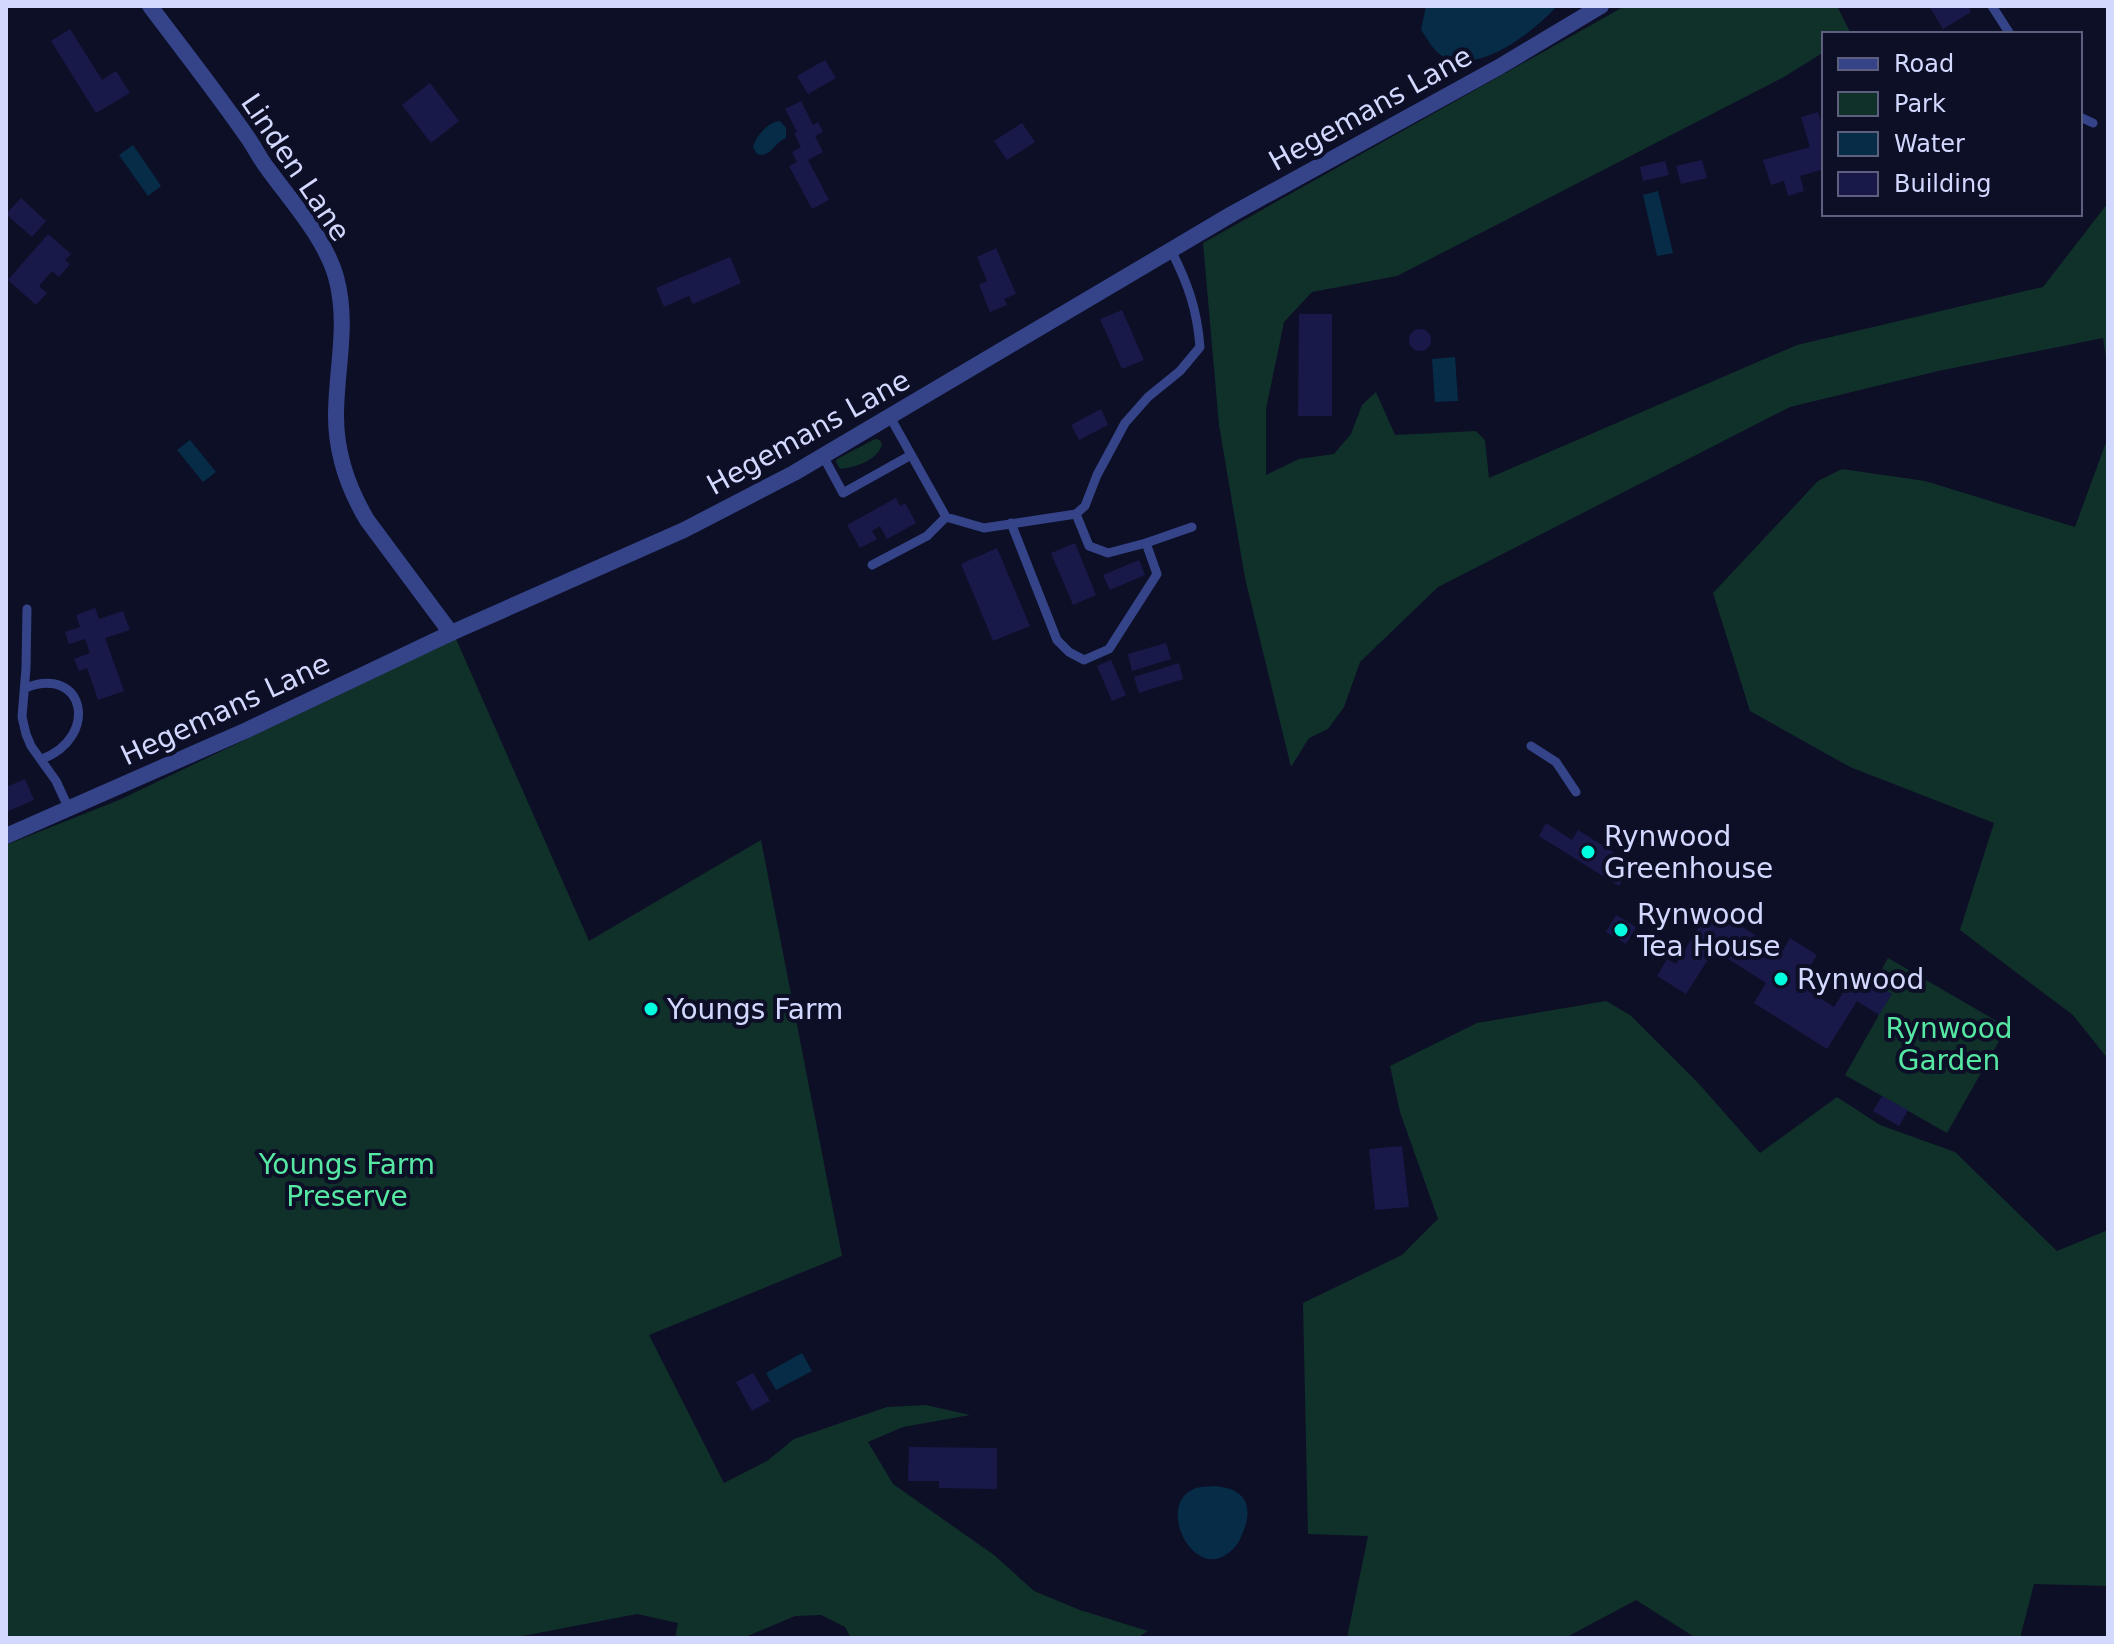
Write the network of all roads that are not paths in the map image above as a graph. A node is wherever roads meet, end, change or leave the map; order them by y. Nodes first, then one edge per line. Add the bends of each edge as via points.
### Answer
1 (150, 6) edge
2 (1601, 6) edge
3 (1992, 6) edge
4 (2009, 32) edge
5 (2082, 118) edge
6 (2093, 123) dead end
7 (1171, 250) junction
8 (890, 417) junction
9 (911, 455) junction
10 (823, 456) junction
11 (1076, 514) junction
12 (946, 517) junction
13 (1011, 523) junction
14 (1192, 527) dead end
15 (1146, 543) junction
16 (872, 565) dead end
17 (27, 609) dead end
18 (451, 633) junction
19 (25, 688) junction
20 (1531, 746) dead end
21 (42, 759) junction
22 (1576, 792) dead end
23 (69, 809) junction
24 (6, 836) edge

1 - 18 street, Linden Lane via 326,255 336,276 342,313 336,417 346,478 367,520
2 - 7 street, Hegemans Lane
3 - 4 lane
5 - 6 lane
7 - 8 street, Hegemans Lane
7 - 11 lane via 1198,318 1200,347 1125,423 1085,506
8 - 9 lane
8 - 10 street, Hegemans Lane
9 - 10 lane via 843,493
9 - 12 lane
10 - 18 street, Hegemans Lane via 684,530
11 - 13 lane
11 - 15 lane via 1089,546 1108,553
12 - 13 lane via 984,528
12 - 16 lane via 927,536
13 - 15 lane via 1057,640 1084,660 1109,649 1157,574
14 - 15 lane
17 - 19 lane
18 - 23 street, Hegemans Lane
19 - 21 lane via 26,734
19 - 21 lane via 38,683 63,688 79,708 80,722 72,735
20 - 22 lane via 1556,762
21 - 23 lane
23 - 24 street, Hegemans Lane

